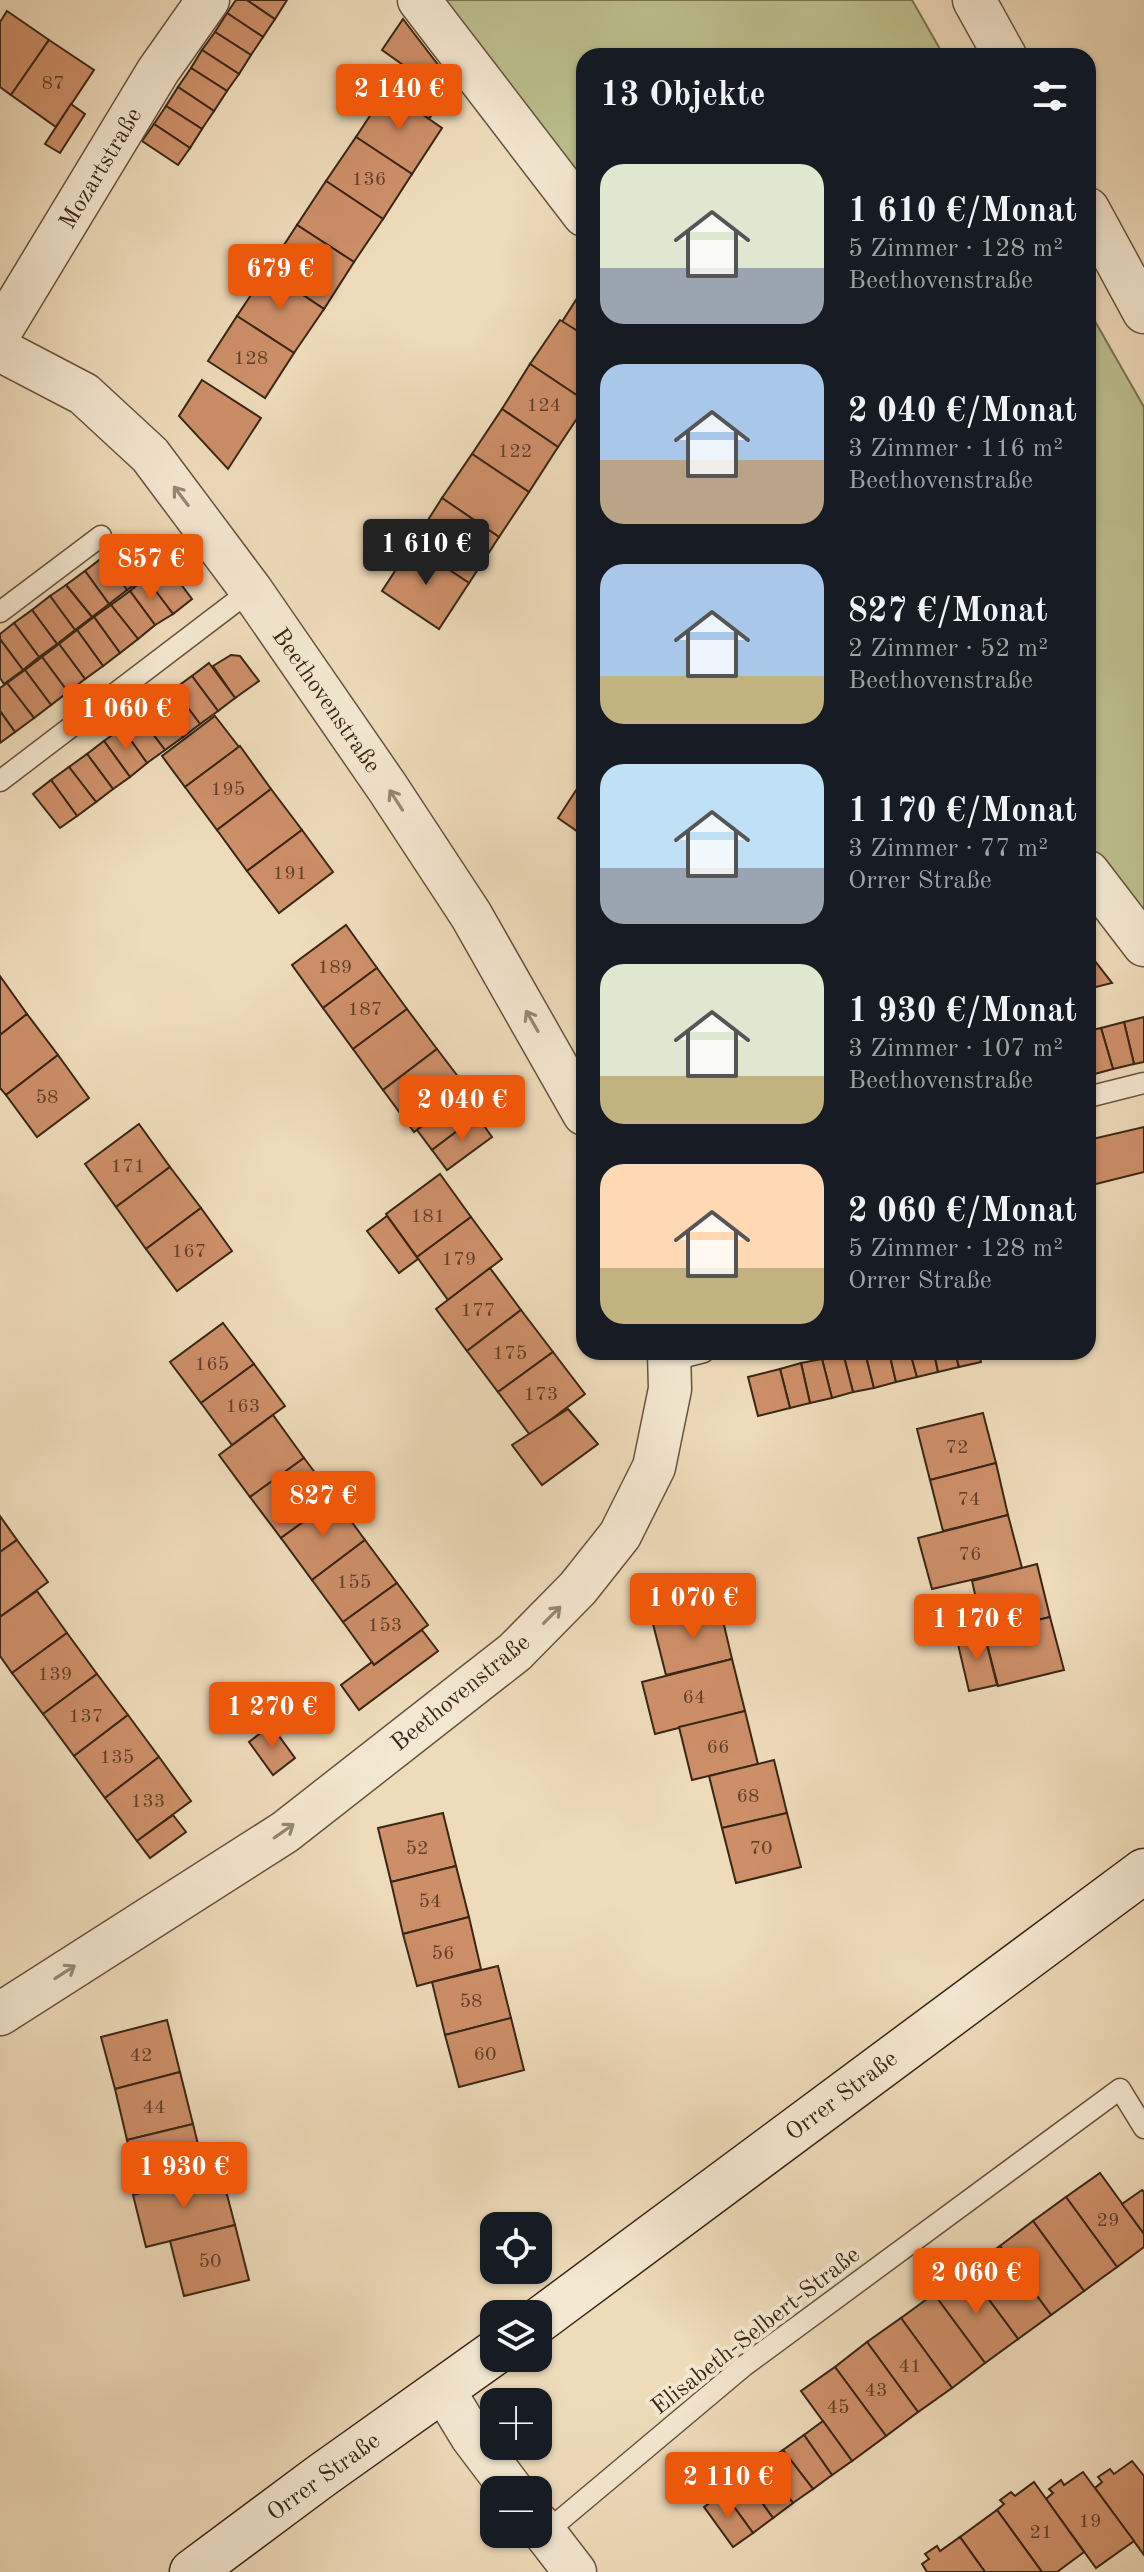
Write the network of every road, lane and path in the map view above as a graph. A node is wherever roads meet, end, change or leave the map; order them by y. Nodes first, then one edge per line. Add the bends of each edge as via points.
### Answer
1 (419, 0) edge
2 (974, 0) edge
3 (201, 2) edge
4 (1001, 48) edge
5 (576, 205) edge
6 (1096, 224) edge
7 (1144, 312) edge
8 (0, 332) edge
9 (0, 350) edge
10 (101, 536) dead end
11 (251, 590) junction
12 (0, 612) edge
13 (0, 781) edge
14 (1096, 882) edge
15 (1144, 945) edge
16 (1144, 1083) edge
17 (1096, 1095) edge
18 (576, 1100) edge
19 (679, 1360) edge
20 (1144, 1871) edge
21 (0, 2014) edge
22 (1144, 2128) edge
23 (552, 2311) edge
24 (480, 2364) edge
25 (444, 2391) junction
26 (501, 2476) edge
27 (552, 2519) edge
28 (552, 2542) edge
29 (192, 2572) edge
30 (575, 2572) edge

1 - 5 street
2 - 4 street
3 - 8 street, Mozartstraße
6 - 7 street
11 -> 9 street, Beethovenstraße via 150,455 84,394
10 - 12 lane
11 - 13 lane
18 -> 11 street, Beethovenstraße via 471,915
14 - 15 street
16 - 17 lane
21 -> 19 street, Beethovenstraße via 285,1832 515,1652 578,1588 620,1535 654,1467
20 - 23 street, Orrer Straße
22 - 27 lane, Elisabeth-Selbert-Straße via 1120,2089 744,2366
24 - 25 street, Orrer Straße
25 - 26 street
25 - 29 street, Orrer Straße
28 - 30 street

